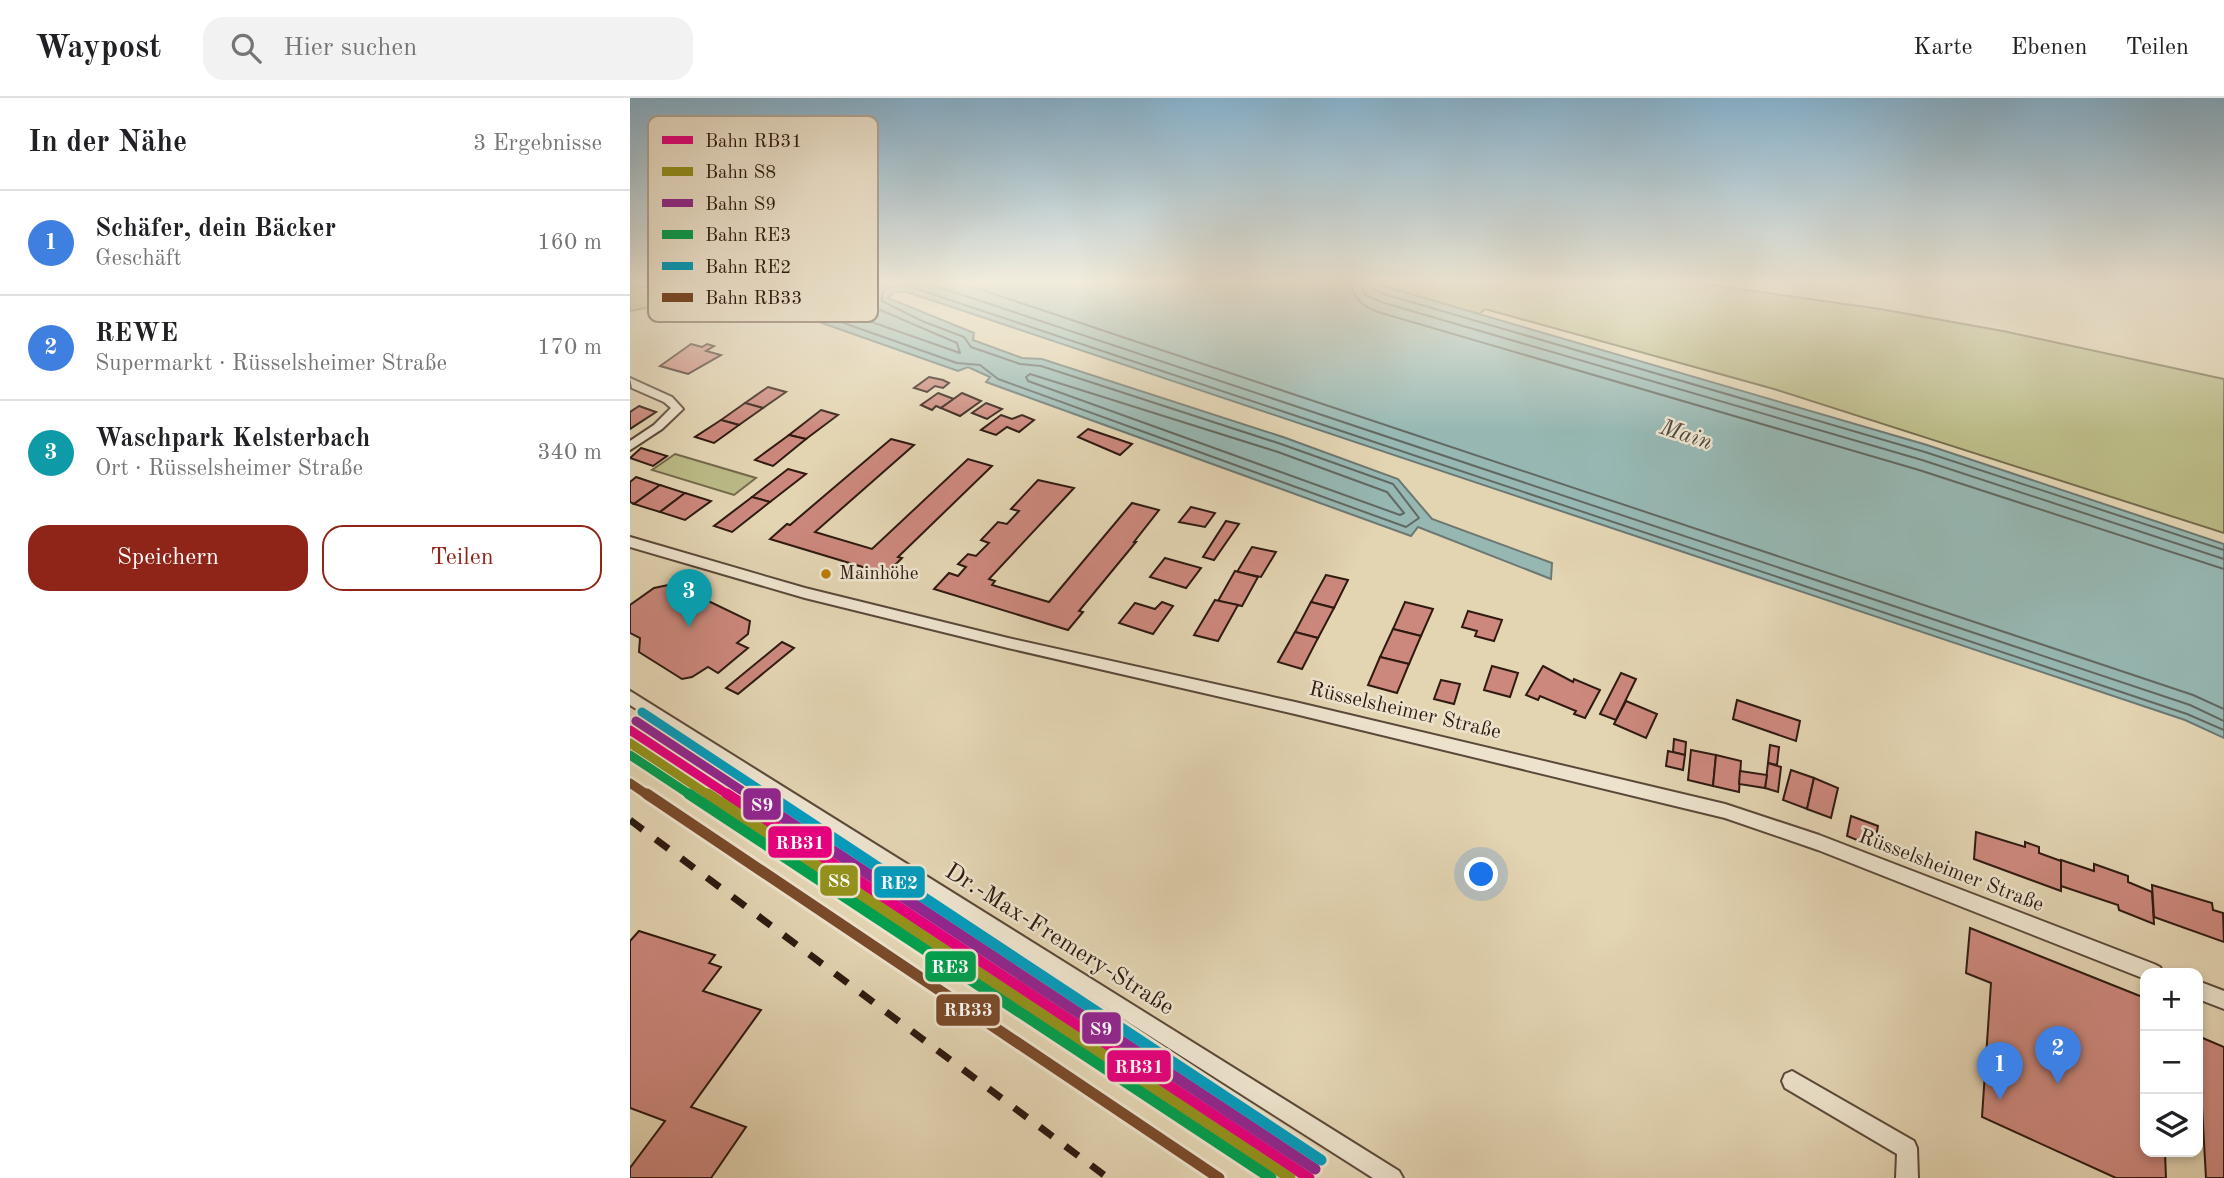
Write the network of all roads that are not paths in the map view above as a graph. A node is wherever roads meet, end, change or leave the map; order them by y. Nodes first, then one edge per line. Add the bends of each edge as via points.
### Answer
1 (631, 381) edge
2 (630, 446) edge
3 (630, 542) edge
4 (630, 697) edge
5 (2141, 968) edge
6 (2203, 992) edge
7 (2224, 1000) edge
8 (1792, 1080) dead end
9 (1392, 1178) edge
10 (1907, 1178) edge

1 - 2 street via 638,390 670,400 677,409
3 - 5 street, Rüsselsheimer Straße via 955,630 1725,811
4 - 9 street, Dr.-Max-Fremery-Straße
6 - 7 street
8 - 10 street via 1907,1148

